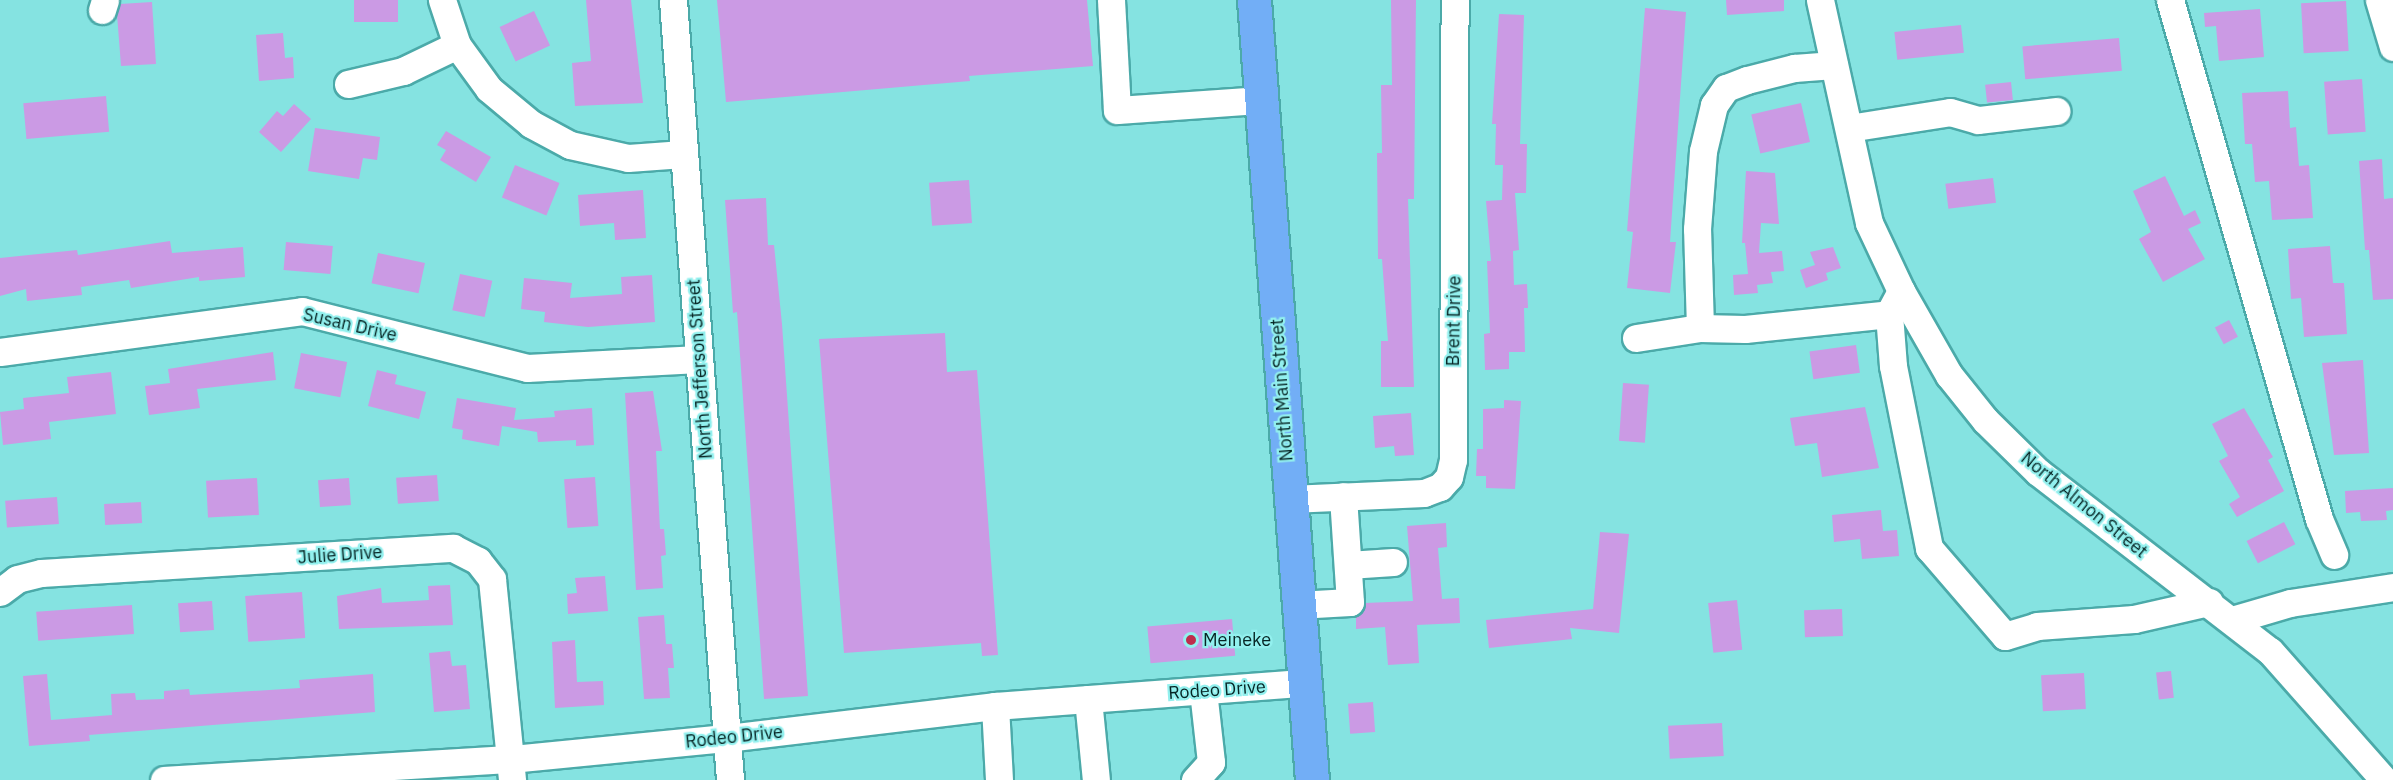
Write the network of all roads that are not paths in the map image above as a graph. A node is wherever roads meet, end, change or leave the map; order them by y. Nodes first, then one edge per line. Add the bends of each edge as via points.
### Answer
1 (442, 0) edge
2 (673, 0) edge
3 (1110, 0) edge
4 (1254, 0) edge
5 (1455, 0) edge
6 (1820, 0) edge
7 (2170, 0) edge
8 (2379, 0) edge
9 (456, 45) junction
10 (2393, 47) edge
11 (1834, 65) junction
12 (348, 84) dead end
13 (1259, 100) junction
14 (2056, 111) dead end
15 (1849, 128) junction
16 (684, 154) junction
17 (1895, 303) junction
18 (1700, 328) junction
19 (1636, 338) dead end
20 (0, 352) edge
21 (699, 359) junction
22 (1343, 496) junction
23 (1290, 499) junction
24 (2334, 555) dead end
25 (1393, 562) dead end
26 (1348, 565) junction
27 (2393, 587) edge
28 (0, 592) edge
29 (2209, 602) junction
30 (1297, 605) junction
31 (2232, 620) junction
32 (1302, 683) junction
33 (1203, 692) junction
34 (1088, 699) junction
35 (995, 706) junction
36 (728, 738) junction
37 (511, 769) edge
38 (293, 776) edge
39 (164, 780) edge
40 (730, 780) edge
41 (999, 780) edge
42 (1095, 780) edge
43 (1195, 780) edge
44 (1312, 780) edge
45 (2384, 780) edge

1 - 9 street
2 - 16 street, North Jefferson Street
3 - 13 street via 1117,110
4 - 13 highway, North Main Street
5 - 22 street, Brent Drive via 1453,460 1449,477 1440,488 1424,493
6 - 11 street, North Almon Street
7 - 24 street via 2319,519
8 - 10 street
9 - 12 street via 402,71
9 - 16 street via 489,89 531,124 570,145 628,158
11 - 15 street, North Almon Street
11 - 18 street via 1794,68 1747,80 1726,88 1714,105 1703,152 1697,229
13 - 23 highway, North Main Street
14 - 15 street via 1978,120 1950,112
15 - 17 street, North Almon Street via 1869,223
16 - 21 street, North Jefferson Street
17 - 18 street via 1745,329
17 - 29 street, North Almon Street via 1985,420 2038,472
17 - 29 street via 1893,366 1929,548 2005,636 2037,626 2134,619
18 - 19 street
20 - 21 street, Susan Drive via 302,311 527,368
21 - 36 street, North Jefferson Street
22 - 23 street, Brent Drive
22 - 26 street
23 - 30 highway, North Main Street
25 - 26 street
26 - 30 street via 1350,602
27 - 31 street via 2290,603
28 - 37 street, Julie Drive via 17,579 41,573 453,548 478,561 492,579
29 - 31 street, North Almon Street
30 - 32 highway, North Main Street
31 - 45 street, North Almon Street via 2270,651
32 - 33 street, Rodeo Drive
32 - 44 highway, North Main Street
33 - 34 street, Rodeo Drive
33 - 43 street via 1211,762
34 - 35 street, Rodeo Drive
34 - 42 street
35 - 36 street, Rodeo Drive
35 - 41 street
36 - 37 street, Rodeo Drive
36 - 40 street, North Jefferson Street
37 - 38 street, Rodeo Drive
38 - 39 street, Rodeo Drive

